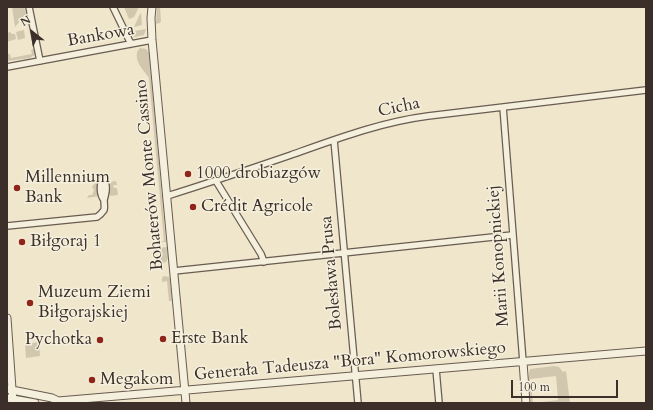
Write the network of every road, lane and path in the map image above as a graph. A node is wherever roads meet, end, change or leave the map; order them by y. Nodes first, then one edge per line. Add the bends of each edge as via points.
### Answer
1 (29, 7) edge
2 (114, 7) edge
3 (152, 7) edge
4 (152, 40) junction
5 (131, 44) junction
6 (40, 61) junction
7 (7, 67) edge
8 (646, 90) edge
9 (503, 107) junction
10 (334, 140) junction
11 (216, 181) junction
12 (167, 196) junction
13 (104, 200) dead end
14 (7, 226) edge
15 (512, 235) junction
16 (344, 253) junction
17 (264, 262) junction
18 (174, 270) junction
19 (7, 318) edge
20 (646, 351) edge
21 (11, 361) junction
22 (523, 362) junction
23 (436, 369) junction
24 (7, 372) edge
25 (355, 376) junction
26 (10, 389) edge
27 (185, 391) junction
28 (11, 400) edge
29 (56, 402) edge
30 (35, 403) edge
31 (186, 403) edge
32 (358, 403) edge
33 (439, 403) edge
34 (526, 403) edge

1 - 6 street
2 - 5 street
3 - 4 street, Bohaterów Monte Cassino
4 - 5 street, Bankowa
4 - 12 street, Bohaterów Monte Cassino
5 - 6 street, Bankowa
6 - 7 street, Bankowa
8 - 9 street, Cicha
9 - 10 street, Cicha via 398,121
9 - 15 street, Marii Konopnickiej
10 - 11 street, Cicha
10 - 16 street, Bolesława Prusa
11 - 12 street, Cicha
11 - 17 street via 262,254
12 - 18 street, Bohaterów Monte Cassino
13 - 14 street via 103,211 93,219
15 - 16 street
15 - 22 street, Marii Konopnickiej
16 - 17 street
16 - 25 street, Bolesława Prusa
17 - 18 street
18 - 27 street, Bohaterów Monte Cassino
19 - 21 street
20 - 22 street, Generała Tadeusza "Bora" Komorowskiego
21 - 24 street
21 - 26 street
22 - 23 street, Generała Tadeusza "Bora" Komorowskiego
22 - 34 street, Marii Konopnickiej
23 - 25 street, Generała Tadeusza "Bora" Komorowskiego
23 - 33 street
25 - 27 street, Generała Tadeusza "Bora" Komorowskiego
25 - 32 street, Bolesława Prusa
26 - 28 street
26 - 29 street, Generała Tadeusza "Bora" Komorowskiego via 52,398
27 - 29 street, Generała Tadeusza "Bora" Komorowskiego
27 - 31 street, Bohaterów Monte Cassino
28 - 30 street

